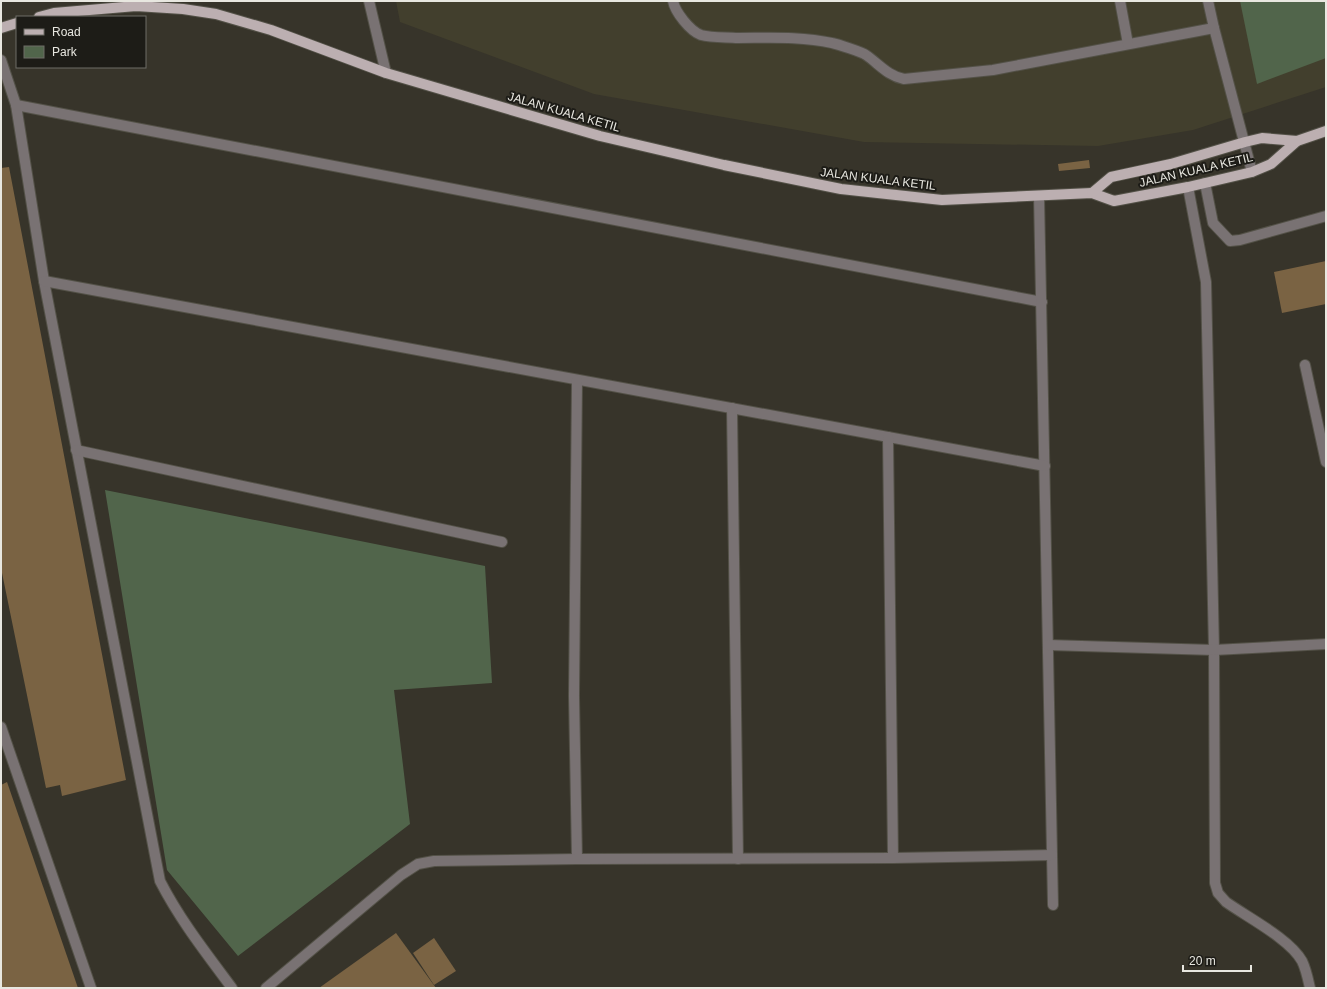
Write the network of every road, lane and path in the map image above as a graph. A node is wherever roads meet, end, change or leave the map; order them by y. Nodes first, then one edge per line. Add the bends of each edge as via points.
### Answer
1 (369, 1) edge
2 (673, 1) edge
3 (1120, 1) edge
4 (1208, 1) edge
5 (135, 4) edge
6 (43, 16) edge
7 (16, 23) edge
8 (1, 28) edge
9 (1214, 28) junction
10 (1128, 44) junction
11 (1, 60) edge
12 (386, 73) junction
13 (16, 106) junction
14 (1326, 131) edge
15 (1297, 141) junction
16 (1245, 142) junction
17 (1252, 172) junction
18 (1205, 184) junction
19 (1188, 187) junction
20 (1092, 194) junction
21 (1040, 196) junction
22 (1326, 216) edge
23 (44, 281) junction
24 (1042, 302) junction
25 (1304, 365) dead end
26 (577, 380) junction
27 (732, 408) junction
28 (888, 437) junction
29 (76, 450) junction
30 (1326, 462) edge
31 (1045, 466) junction
32 (502, 542) dead end
33 (1326, 644) edge
34 (1048, 645) junction
35 (1214, 650) junction
36 (1, 727) edge
37 (3, 742) edge
38 (1052, 855) junction
39 (893, 858) junction
40 (577, 859) junction
41 (738, 859) junction
42 (1053, 905) dead end
43 (91, 988) edge
44 (232, 988) edge
45 (266, 988) edge
46 (1310, 988) edge

1 - 12 street
2 - 10 street via 685,23 700,35 803,39 832,43 864,54 885,71 904,79 993,70
3 - 10 street
4 - 9 street
5 - 6 main road, JALAN KUALA KETIL
5 - 12 main road, JALAN KUALA KETIL via 216,14 271,30
7 - 8 main road
9 - 10 street
9 - 16 street
11 - 13 street
12 - 21 main road, JALAN KUALA KETIL via 600,136 841,189 942,200
13 - 23 street
13 - 24 street
14 - 15 main road, JALAN KUALA KETIL
15 - 16 main road, JALAN KUALA KETIL via 1262,138
15 - 17 main road, JALAN KUALA KETIL via 1271,164
16 - 17 street
16 - 20 main road, JALAN KUALA KETIL via 1171,164 1111,177
17 - 18 main road, JALAN KUALA KETIL
18 - 19 main road, JALAN KUALA KETIL
18 - 22 street via 1213,223 1230,241
19 - 20 main road, JALAN KUALA KETIL via 1114,200
19 - 35 street via 1206,282
20 - 21 main road, JALAN KUALA KETIL
21 - 24 street
23 - 26 street
23 - 29 street
24 - 31 street
25 - 30 street
26 - 27 street
26 - 40 street via 574,688
27 - 28 street
27 - 41 street
28 - 31 street
28 - 39 street
29 - 32 street
29 - 44 street via 160,881 187,928
31 - 34 street
33 - 35 street
34 - 35 street
34 - 38 street
35 - 46 street via 1215,883 1218,893 1226,902 1290,945 1302,961
36 - 37 street
37 - 43 street
38 - 39 street
38 - 42 street
39 - 41 street
40 - 41 street
40 - 45 street via 434,861 418,864 401,874

